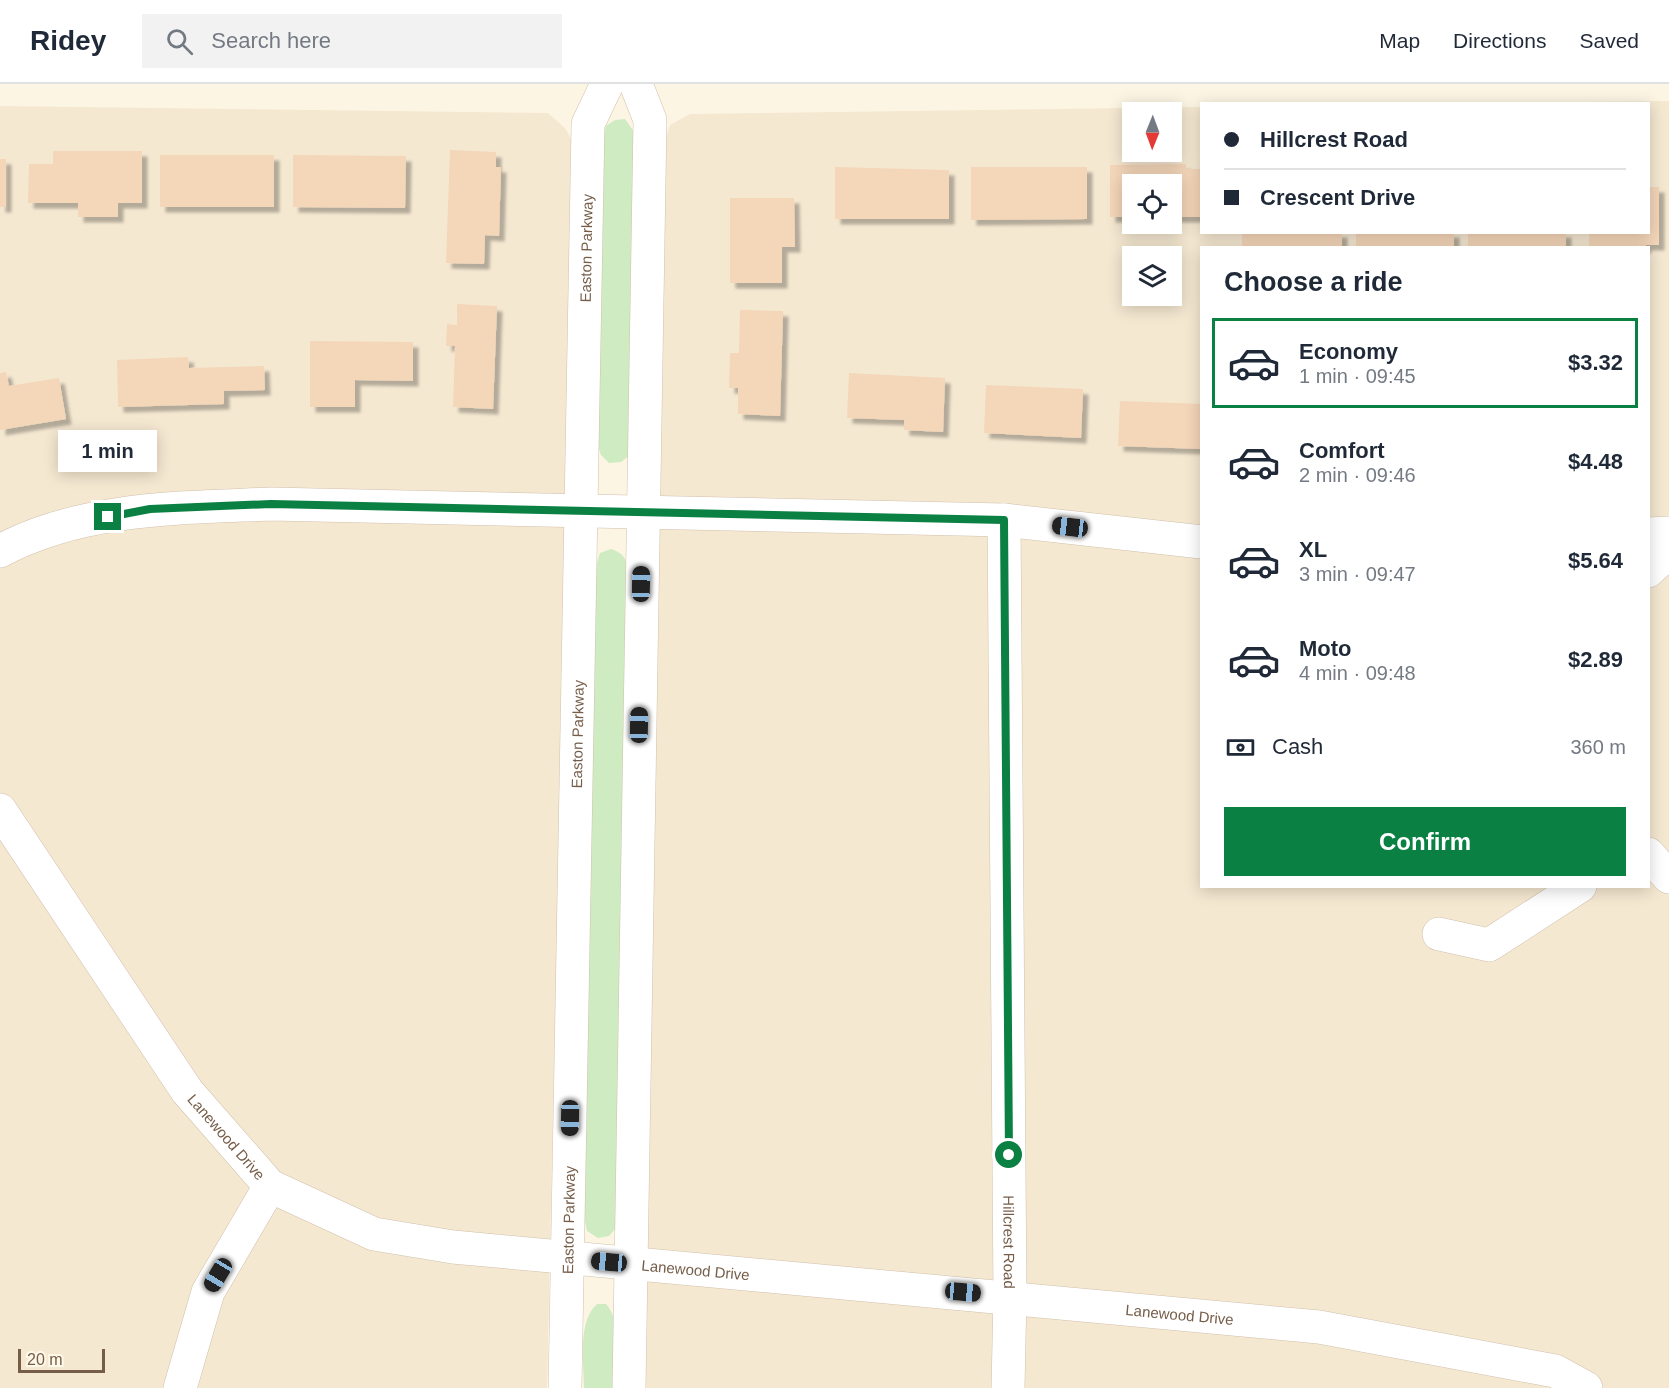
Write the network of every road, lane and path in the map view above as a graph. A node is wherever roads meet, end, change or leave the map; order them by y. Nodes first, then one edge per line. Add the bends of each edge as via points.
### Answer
1 (607, 84) edge
2 (636, 84) edge
3 (582, 512) junction
4 (642, 514) junction
5 (1004, 520) junction
6 (1669, 533) edge
7 (1650, 534) edge
8 (1200, 542) edge
9 (0, 551) edge
10 (1669, 552) edge
11 (1650, 569) edge
12 (0, 810) edge
13 (1650, 856) edge
14 (1669, 877) edge
15 (1577, 888) edge
16 (1440, 934) dead end
17 (270, 1186) junction
18 (567, 1258) junction
19 (631, 1264) junction
20 (1010, 1296) junction
21 (180, 1388) edge
22 (565, 1388) edge
23 (629, 1388) edge
24 (1008, 1388) edge
25 (1587, 1388) edge

1 - 3 street, Easton Parkway via 588,124
2 - 4 street via 650,120
3 - 4 street
3 - 9 street via 271,504 150,509 67,525
3 - 18 street, Easton Parkway
4 - 5 street
4 - 19 street
5 - 8 street
5 - 20 street, Hillcrest Road
6 - 7 street
10 - 11 street
12 - 17 street, Lanewood Drive via 188,1091
13 - 14 street
15 - 16 street via 1489,945
17 - 18 street, Lanewood Drive via 374,1234 453,1247
17 - 21 street via 208,1292
18 - 19 street, Lanewood Drive
18 - 22 street, Easton Parkway
19 - 20 street, Lanewood Drive
19 - 23 street
20 - 24 street, Hillcrest Road
20 - 25 street, Lanewood Drive via 1319,1326 1555,1371

